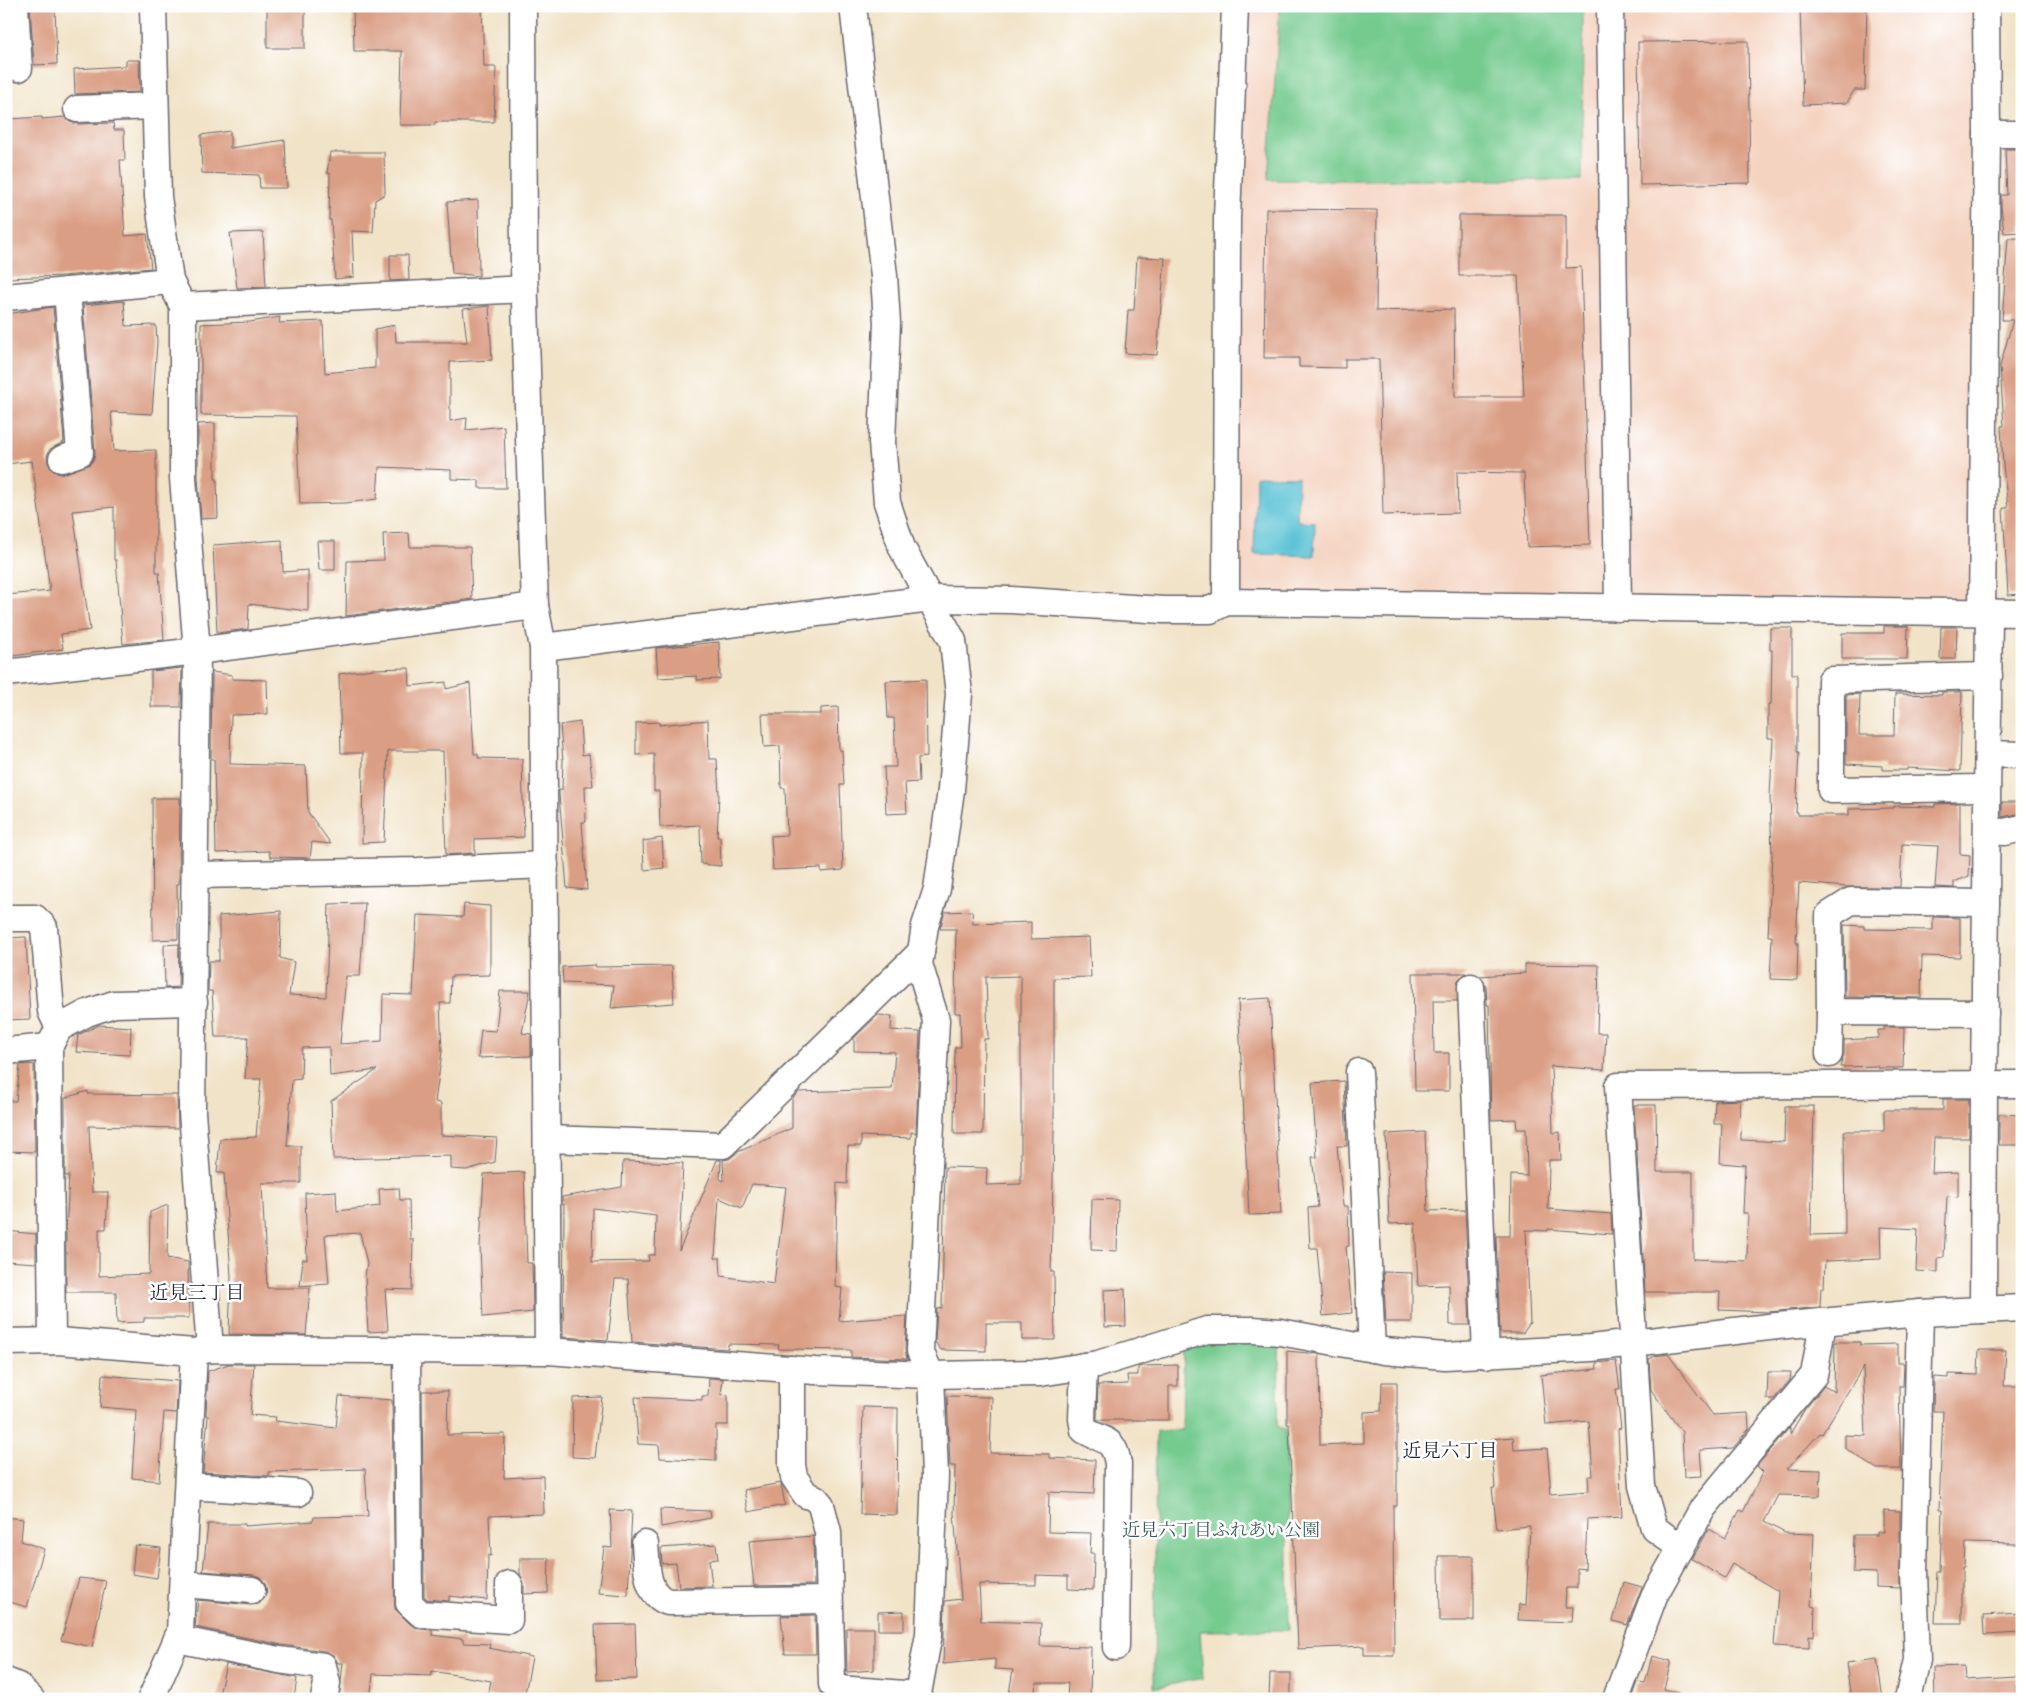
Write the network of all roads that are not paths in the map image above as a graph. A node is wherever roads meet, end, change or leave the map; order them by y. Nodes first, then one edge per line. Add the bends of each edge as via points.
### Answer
1 (15, 6) edge
2 (153, 6) edge
3 (523, 6) edge
4 (852, 6) edge
5 (1235, 6) edge
6 (1610, 6) edge
7 (1986, 6) edge
8 (19, 68) dead end
9 (156, 106) junction
10 (77, 108) dead end
11 (1987, 134) junction
12 (2022, 134) edge
13 (170, 281) junction
14 (525, 289) junction
15 (68, 291) junction
16 (6, 297) edge
17 (183, 306) junction
18 (62, 459) dead end
19 (931, 599) junction
20 (1226, 602) junction
21 (535, 606) junction
22 (1618, 608) junction
23 (1986, 613) junction
24 (2022, 613) edge
25 (544, 647) junction
26 (197, 651) junction
27 (6, 673) edge
28 (1989, 676) junction
29 (1988, 754) junction
30 (2022, 755) edge
31 (1987, 788) junction
32 (2022, 828) edge
33 (1987, 831) junction
34 (545, 865) junction
35 (195, 875) junction
36 (1986, 903) junction
37 (6, 918) edge
38 (921, 952) junction
39 (1471, 987) dead end
40 (194, 1002) junction
41 (1830, 1012) junction
42 (1985, 1013) junction
43 (54, 1038) junction
44 (6, 1051) edge
45 (1829, 1054) dead end
46 (1360, 1072) dead end
47 (1984, 1084) junction
48 (2022, 1084) edge
49 (547, 1139) junction
50 (2022, 1308) edge
51 (1983, 1310) junction
52 (1920, 1314) junction
53 (1823, 1322) junction
54 (52, 1341) junction
55 (6, 1342) edge
56 (1632, 1344) junction
57 (1372, 1349) junction
58 (407, 1350) junction
59 (202, 1351) junction
60 (548, 1351) junction
61 (1486, 1354) junction
62 (1084, 1366) junction
63 (792, 1369) junction
64 (931, 1375) junction
65 (188, 1486) junction
66 (298, 1493) dead end
67 (644, 1544) dead end
68 (1681, 1548) junction
69 (184, 1584) junction
70 (509, 1584) dead end
71 (252, 1590) dead end
72 (829, 1600) junction
73 (177, 1640) junction
74 (1116, 1647) dead end
75 (6, 1680) edge
76 (918, 1697) edge
77 (31, 1699) edge
78 (151, 1699) edge
79 (324, 1699) edge
80 (1616, 1699) edge
81 (1908, 1699) edge

1 - 8 street
2 - 9 street
3 - 14 street
4 - 19 street via 884,276 886,323 882,442 887,502 902,548
5 - 20 street via 1227,219
6 - 22 street
7 - 11 street
9 - 10 street
9 - 13 street via 158,197
11 - 12 street
11 - 23 street
13 - 15 street
13 - 17 street
14 - 17 street
14 - 21 street
15 - 16 street
15 - 18 street via 80,453
17 - 26 street via 183,478
19 - 20 street via 1011,600 1163,610 1210,610
19 - 25 street
19 - 38 street via 953,642 959,694 938,880
20 - 22 street
21 - 25 street
21 - 26 street
22 - 23 street
23 - 24 street
23 - 28 street
25 - 34 street
26 - 27 street
26 - 35 street
28 - 29 street
28 - 31 street via 1832,680 1831,700 1831,790
29 - 30 street
29 - 31 street
31 - 33 street
32 - 33 street via 2005,832
33 - 36 street
34 - 35 street
34 - 49 street
35 - 40 street
36 - 41 street via 1851,902 1829,915
36 - 42 street
37 - 43 street via 35,918 44,927
38 - 49 street via 723,1145
38 - 64 street via 919,964 936,1020 920,1351
39 - 61 street
40 - 43 street via 114,1004 86,1013
40 - 59 street via 192,1112
41 - 42 street
41 - 45 street
42 - 47 street
43 - 44 street
43 - 54 street
46 - 57 street
47 - 48 street
47 - 51 street
47 - 56 street via 1618,1086
49 - 60 street
50 - 51 street
51 - 52 street
52 - 53 street
52 - 81 street via 1914,1571 1917,1660
53 - 56 street
53 - 68 street via 1814,1375 1703,1508
54 - 55 street
54 - 59 street
56 - 61 street
56 - 68 street via 1642,1486 1654,1528
57 - 61 street via 1445,1356
57 - 62 street via 1280,1332 1207,1330
58 - 59 street
58 - 60 street
58 - 70 street via 409,1603 421,1614 509,1620
59 - 65 street
60 - 63 street
62 - 64 street via 1040,1373
62 - 74 street via 1084,1430 1109,1442 1116,1450 1118,1464
63 - 64 street
63 - 72 street via 794,1477 806,1495 821,1505 828,1532
64 - 76 street via 935,1475 929,1634
65 - 66 street
65 - 69 street
67 - 72 street via 653,1592 668,1602
68 - 80 street via 1654,1596
69 - 71 street
69 - 73 street
72 - 76 street via 832,1684 838,1689
73 - 78 street
73 - 79 street via 323,1666 327,1683
75 - 77 street

